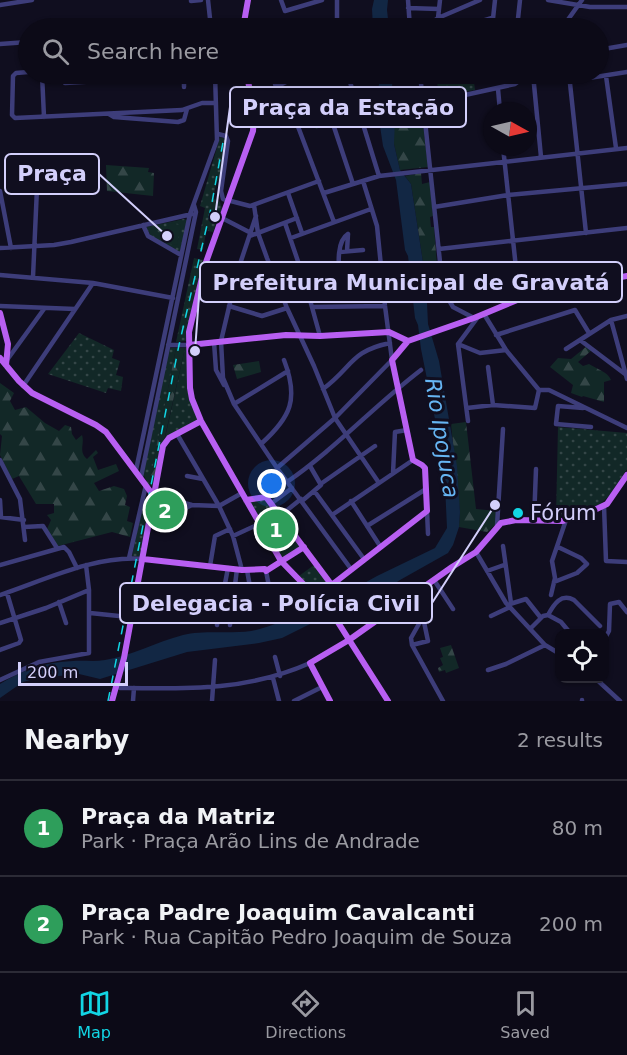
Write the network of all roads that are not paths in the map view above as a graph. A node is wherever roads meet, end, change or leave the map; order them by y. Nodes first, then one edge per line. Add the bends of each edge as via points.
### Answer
1 (32, 0) edge
2 (201, 0) edge
3 (208, 0) edge
4 (248, 0) edge
5 (281, 0) edge
6 (319, 0) edge
7 (337, 0) edge
8 (408, 0) edge
9 (440, 0) edge
10 (465, 0) edge
11 (480, 0) edge
12 (495, 0) edge
13 (520, 0) edge
14 (548, 0) edge
15 (191, 1) edge
16 (562, 1) edge
17 (581, 3) edge
18 (0, 5) edge
19 (464, 6) junction
20 (627, 7) edge
21 (408, 8) junction
22 (439, 9) junction
23 (210, 18) edge
24 (245, 18) edge
25 (337, 18) edge
26 (409, 18) edge
27 (438, 18) joint
28 (492, 18) edge
29 (518, 18) edge
30 (570, 18) edge
31 (18, 43) edge
32 (0, 44) edge
33 (627, 45) edge
34 (609, 48) edge
35 (627, 72) edge
36 (18, 73) edge
37 (609, 75) edge
38 (42, 84) edge
39 (215, 84) edge
40 (249, 84) edge
41 (275, 84) edge
42 (282, 84) edge
43 (351, 84) edge
44 (421, 84) edge
45 (513, 84) edge
46 (532, 84) edge
47 (570, 84) edge
48 (607, 84) edge
49 (276, 87) junction
50 (498, 89) junction
51 (250, 93) junction
52 (324, 97) dead end
53 (499, 102) edge
54 (216, 103) junction
55 (424, 104) junction
56 (253, 108) junction
57 (187, 109) junction
58 (164, 111) junction
59 (107, 113) junction
60 (44, 117) junction
61 (162, 121) junction
62 (218, 134) junction
63 (616, 148) junction
64 (627, 148) edge
65 (577, 152) junction
66 (504, 156) edge
67 (541, 157) junction
68 (504, 161) junction
69 (430, 169) junction
70 (379, 176) junction
71 (320, 181) junction
72 (363, 181) junction
73 (353, 184) junction
74 (627, 184) edge
75 (37, 188) dead end
76 (582, 188) junction
77 (0, 191) edge
78 (288, 193) junction
79 (324, 193) junction
80 (508, 195) junction
81 (228, 201) junction
82 (254, 205) junction
83 (434, 207) junction
84 (371, 209) junction
85 (193, 213) junction
86 (256, 216) junction
87 (222, 218) junction
88 (297, 218) junction
89 (334, 222) junction
90 (285, 223) junction
91 (143, 225) junction
92 (627, 228) edge
93 (258, 233) junction
94 (302, 233) junction
95 (586, 233) junction
96 (250, 234) junction
97 (188, 236) junction
98 (291, 238) junction
99 (513, 240) junction
100 (34, 246) junction
101 (0, 248) edge
102 (11, 248) junction
103 (439, 249) junction
104 (363, 250) dead end
105 (347, 251) junction
106 (340, 252) junction
107 (181, 255) junction
108 (205, 265) junction
109 (181, 266) junction
110 (516, 268) junction
111 (381, 270) junction
112 (237, 273) junction
113 (0, 274) edge
114 (340, 275) junction
115 (627, 276) edge
116 (33, 277) junction
117 (305, 282) junction
118 (93, 283) junction
119 (277, 283) junction
120 (279, 289) junction
121 (443, 290) junction
122 (545, 291) junction
123 (174, 298) junction
124 (0, 306) edge
125 (229, 306) junction
126 (384, 306) junction
127 (312, 307) junction
128 (286, 308) junction
129 (44, 309) junction
130 (75, 309) junction
131 (0, 314) edge
132 (479, 316) junction
133 (627, 316) edge
134 (611, 320) junction
135 (389, 332) junction
136 (589, 333) junction
137 (299, 335) junction
138 (496, 335) junction
139 (320, 336) junction
140 (580, 339) junction
141 (408, 340) junction
142 (218, 341) junction
143 (390, 343) junction
144 (162, 344) junction
145 (458, 344) junction
146 (168, 345) junction
147 (189, 345) junction
148 (566, 349) dead end
149 (506, 350) junction
150 (284, 360) dead end
151 (393, 360) junction
152 (4, 361) edge
153 (488, 367) dead end
154 (421, 370) dead end
155 (288, 371) junction
156 (626, 372) edge
157 (154, 381) junction
158 (161, 382) junction
159 (24, 386) junction
160 (399, 387) junction
161 (323, 390) junction
162 (539, 390) junction
163 (234, 404) junction
164 (493, 405) junction
165 (467, 408) junction
166 (586, 408) junction
167 (149, 410) junction
168 (155, 412) junction
169 (335, 418) junction
170 (201, 421) junction
171 (468, 421) dead end
172 (591, 427) dead end
173 (627, 428) edge
174 (503, 429) dead end
175 (407, 430) junction
176 (177, 434) junction
177 (147, 435) junction
178 (346, 435) junction
179 (261, 444) junction
180 (375, 446) dead end
181 (360, 456) junction
182 (0, 460) edge
183 (413, 460) junction
184 (310, 466) junction
185 (277, 468) junction
186 (536, 469) dead end
187 (136, 470) junction
188 (393, 473) junction
189 (627, 475) edge
190 (187, 476) dead end
191 (141, 477) junction
192 (203, 480) junction
193 (287, 482) junction
194 (322, 483) junction
195 (379, 483) junction
196 (146, 485) junction
197 (292, 488) junction
198 (426, 489) junction
199 (315, 492) junction
200 (153, 495) junction
201 (244, 497) junction
202 (0, 500) edge
203 (301, 500) junction
204 (351, 501) junction
205 (272, 503) junction
206 (192, 505) junction
207 (219, 506) junction
208 (604, 506) junction
209 (427, 511) junction
210 (280, 515) junction
211 (332, 515) junction
212 (1, 517) edge
213 (24, 520) junction
214 (566, 520) junction
215 (534, 521) junction
216 (259, 524) junction
217 (148, 526) junction
218 (367, 526) junction
219 (497, 526) junction
220 (24, 527) junction
221 (230, 529) junction
222 (343, 531) junction
223 (428, 534) dead end
224 (233, 536) junction
225 (25, 540) dead end
226 (331, 540) junction
227 (381, 546) junction
228 (503, 546) dead end
229 (304, 547) junction
230 (558, 547) junction
231 (57, 548) junction
232 (476, 552) junction
233 (129, 558) junction
234 (143, 559) junction
235 (364, 559) junction
236 (281, 561) junction
237 (627, 562) edge
238 (0, 565) edge
239 (86, 566) junction
240 (210, 566) junction
241 (504, 566) junction
242 (77, 568) junction
243 (228, 568) junction
244 (351, 569) junction
245 (242, 570) junction
246 (266, 571) junction
247 (487, 571) junction
248 (434, 580) junction
249 (555, 582) junction
250 (331, 584) junction
251 (0, 588) edge
252 (89, 590) junction
253 (3, 594) edge
254 (321, 596) junction
255 (551, 596) dead end
256 (59, 602) junction
257 (509, 605) junction
258 (453, 609) dead end
259 (274, 612) dead end
260 (627, 612) edge
261 (90, 613) junction
262 (255, 615) dead end
263 (548, 615) junction
264 (119, 616) dead end
265 (491, 616) dead end
266 (15, 618) junction
267 (541, 618) junction
268 (0, 623) edge
269 (66, 623) dead end
270 (217, 625) dead end
271 (230, 625) dead end
272 (600, 626) dead end
273 (530, 629) junction
274 (567, 629) edge
275 (609, 632) edge
276 (349, 640) junction
277 (412, 645) junction
278 (545, 645) junction
279 (0, 650) edge
280 (555, 651) edge
281 (275, 657) dead end
282 (215, 660) dead end
283 (310, 663) junction
284 (488, 670) dead end
285 (280, 676) junction
286 (273, 678) junction
287 (0, 680) edge
288 (600, 683) edge
289 (322, 687) junction
290 (120, 688) dead end
291 (134, 688) junction
292 (212, 688) junction
293 (112, 701) edge
294 (133, 701) edge
295 (212, 701) edge
296 (279, 701) edge
297 (294, 701) edge
298 (330, 701) edge
299 (388, 701) edge
300 (443, 701) edge
301 (620, 701) edge

1 - 18 street
2 - 15 street
3 - 23 street
4 - 24 main road
5 - 6 street via 285,11
7 - 25 street
8 - 21 street
9 - 22 street
10 - 19 street
11 - 19 street
12 - 28 street
13 - 29 street
14 - 16 street
16 - 17 street
17 - 20 street via 599,8
17 - 30 street
19 - 27 street
21 - 22 street
21 - 26 street
22 - 27 street
31 - 32 street
33 - 34 street
35 - 37 street
36 - 60 street via 13,76 12,115 18,119
38 - 60 street
39 - 54 street
40 - 51 main road
41 - 49 street
42 - 49 street
43 - 70 street
44 - 55 street
45 - 50 street
46 - 67 street
47 - 65 street
48 - 63 street
49 - 51 street
50 - 53 street
50 - 55 street
51 - 56 main road
52 - 73 street
54 - 57 street
54 - 62 street
55 - 69 street
56 - 71 street via 291,108
56 - 81 main road via 250,142
57 - 58 street
57 - 61 street via 184,120
58 - 59 street
58 - 61 street
59 - 60 street
59 - 61 street
62 - 81 street via 228,138 221,191
62 - 85 street
63 - 64 street
63 - 65 street
65 - 67 street
65 - 76 street
66 - 68 street
67 - 68 street
68 - 69 street
68 - 80 street
69 - 70 street
69 - 83 street
70 - 72 street
71 - 78 street
71 - 79 street
72 - 73 street
72 - 84 street
73 - 79 street
74 - 76 street
75 - 100 street
76 - 80 street
76 - 95 street
77 - 102 street
78 - 82 street
78 - 88 street
79 - 89 street
80 - 83 street
80 - 99 street
81 - 82 street
81 - 87 main road
82 - 86 street
83 - 103 street
84 - 89 street
84 - 111 street via 377,226
85 - 91 street
85 - 97 street
86 - 93 street
86 - 96 street
87 - 96 street
87 - 108 main road
88 - 90 street
88 - 94 street
89 - 94 street
90 - 93 street
90 - 98 street
91 - 100 street
91 - 107 street via 148,236
92 - 95 street
93 - 96 street
93 - 119 street
94 - 98 street
95 - 99 street
96 - 112 street
97 - 107 street
97 - 109 street
98 - 117 street
99 - 103 street
99 - 110 street
100 - 102 street
100 - 116 street
101 - 102 street
103 - 121 street
104 - 105 street
105 - 106 street
105 - 106 street via 348,234 342,238
106 - 114 street
107 - 109 street
108 - 112 street
108 - 147 main road
109 - 123 street
110 - 121 street
110 - 122 street via 537,274
111 - 114 street
111 - 126 street
112 - 119 street
112 - 125 street
113 - 116 street
114 - 117 street
115 - 122 main road
116 - 118 street
117 - 120 street
117 - 127 street
118 - 123 street
118 - 130 street
119 - 120 street
120 - 128 street
121 - 132 street via 453,307
122 - 132 main road
123 - 144 street
123 - 146 street
124 - 129 street
125 - 128 street via 262,316
125 - 142 street
126 - 127 street
126 - 135 street
127 - 139 street
128 - 137 street
129 - 130 street
129 - 152 street
130 - 159 street
131 - 152 main road via 7,335
132 - 138 street
132 - 141 main road
132 - 145 street
133 - 134 street
134 - 136 street
134 - 156 street
135 - 139 main road
135 - 141 main road
135 - 143 street
136 - 138 street via 575,310
136 - 140 street
137 - 139 main road
137 - 142 main road
137 - 161 street
138 - 149 street
140 - 148 street
140 - 156 street
141 - 151 main road
142 - 147 main road
142 - 163 street via 226,386
143 - 151 street
143 - 161 street via 362,352
144 - 146 street
144 - 157 street
145 - 149 street via 480,353
145 - 165 street
146 - 147 street
146 - 158 street
147 - 170 main road via 192,399
149 - 162 street
150 - 155 street
151 - 160 main road
151 - 169 street
152 - 159 main road
153 - 164 street
154 - 160 street
155 - 163 street
155 - 179 street via 291,385 286,418
157 - 158 street
157 - 167 street
158 - 168 street
159 - 187 main road via 103,430
160 - 175 main road
160 - 178 street
161 - 169 street
162 - 164 street via 535,408
162 - 166 street via 549,390
163 - 179 street
164 - 165 street
165 - 171 street
166 - 172 street via 558,406 556,422
166 - 173 street
167 - 168 street
167 - 177 street
168 - 177 street
169 - 178 street
169 - 185 street
170 - 176 main road
170 - 201 main road
174 - 219 street
175 - 183 main road
175 - 188 street via 394,434
176 - 192 street
176 - 200 main road via 164,444
177 - 187 street
177 - 191 street
178 - 181 street
178 - 184 street
179 - 185 street
180 - 181 street
181 - 194 street
181 - 195 street
182 - 213 street via 19,495
183 - 188 street
183 - 198 main road via 425,468
184 - 193 street
184 - 194 street
185 - 193 street
186 - 215 street
187 - 191 main road
188 - 195 street
189 - 208 main road
190 - 192 street
191 - 196 main road
192 - 207 street
193 - 197 street
194 - 199 street
195 - 204 street
196 - 200 main road
196 - 233 street
197 - 203 street
197 - 205 street
198 - 209 main road
198 - 218 street
199 - 203 street
199 - 211 street
200 - 206 street
200 - 217 main road
201 - 205 main road via 264,496
201 - 207 street
201 - 216 main road
202 - 212 street
203 - 210 street
203 - 226 street
204 - 211 street
204 - 218 street
205 - 210 main road
206 - 207 street
206 - 217 street
207 - 221 street
208 - 214 main road
208 - 237 street via 606,561
209 - 223 street
209 - 227 main road
210 - 229 main road
211 - 222 street
212 - 213 street
213 - 220 street
214 - 215 main road
214 - 230 street
215 - 219 main road via 510,520
216 - 224 street
216 - 236 main road
217 - 234 main road
218 - 227 street
219 - 232 main road
220 - 225 street
220 - 231 street via 43,526
221 - 224 street
221 - 240 street via 215,536
222 - 226 street
222 - 235 street
224 - 245 street
226 - 244 street
227 - 235 main road
228 - 241 street
229 - 236 main road
229 - 250 main road
230 - 249 street via 552,563
230 - 249 street via 587,564
231 - 238 street
231 - 242 street via 69,552
232 - 247 street
232 - 248 main road
233 - 234 street
233 - 239 street
234 - 240 main road
234 - 293 main road
235 - 244 main road
236 - 246 main road
236 - 254 main road via 315,596
239 - 242 street
239 - 252 street
240 - 243 main road
241 - 247 street
241 - 257 street
242 - 253 street
243 - 245 main road
243 - 270 street
244 - 250 main road
245 - 246 main road
245 - 262 street
245 - 271 street
246 - 259 street
247 - 257 street
248 - 258 street
248 - 276 main road
249 - 255 street
250 - 254 main road
251 - 253 street
252 - 256 street
252 - 261 street
253 - 266 street
254 - 276 main road
256 - 266 street
256 - 269 street
257 - 265 street
257 - 267 street via 526,598
257 - 273 street
260 - 275 street via 619,602 610,604
261 - 264 street
261 - 287 street via 87,654 39,662
263 - 267 street
263 - 272 street via 559,600 569,597
263 - 274 street
266 - 268 street
266 - 279 street via 21,640
267 - 273 street
273 - 278 street
276 - 283 main road
276 - 299 main road
277 - 277 street via 428,641 424,622 411,635
277 - 300 street
278 - 280 street
278 - 284 street
281 - 285 street
282 - 292 street
283 - 285 street
283 - 289 main road
285 - 286 street
286 - 292 street
286 - 296 street
288 - 301 street
289 - 297 street
289 - 298 main road
290 - 291 street
291 - 292 street
291 - 294 street
292 - 295 street

